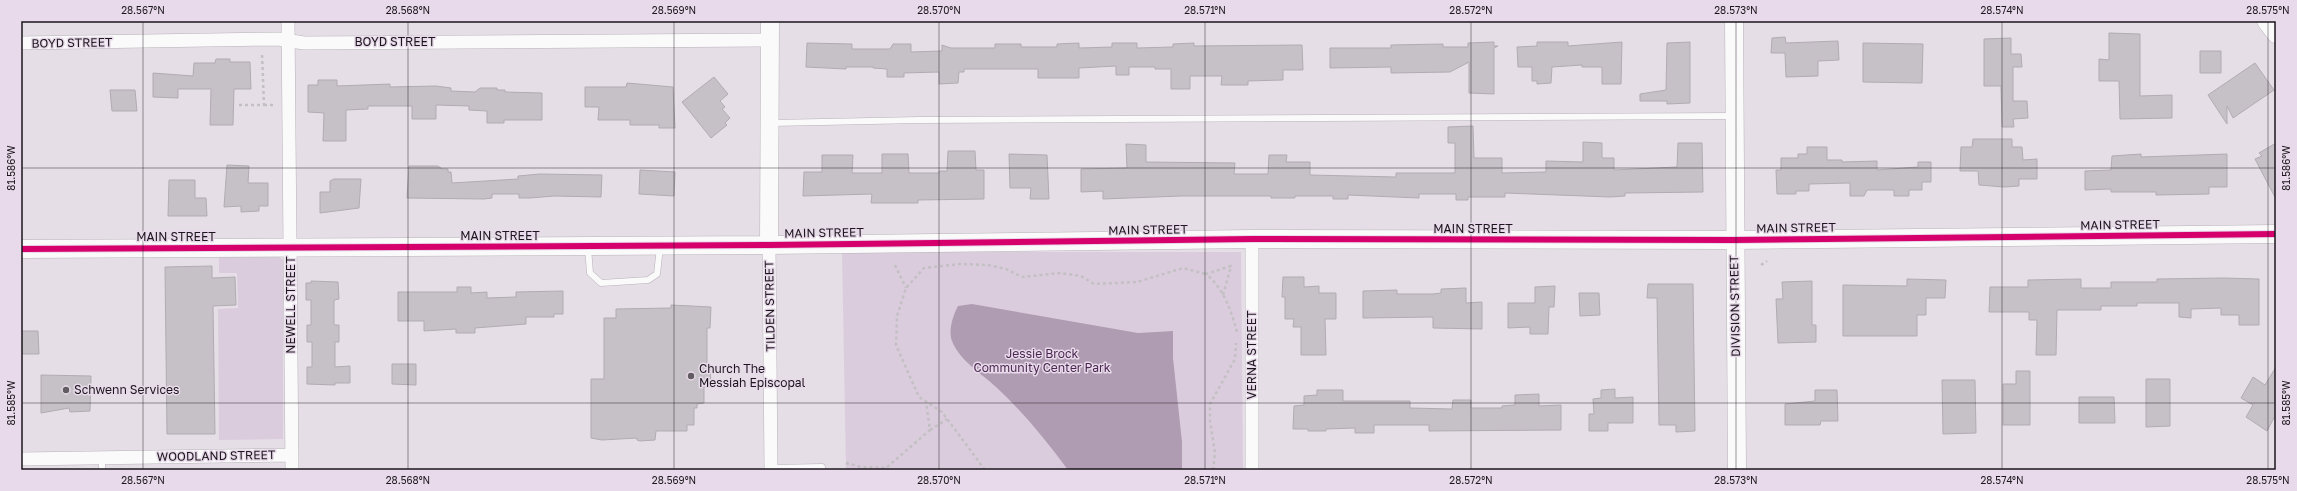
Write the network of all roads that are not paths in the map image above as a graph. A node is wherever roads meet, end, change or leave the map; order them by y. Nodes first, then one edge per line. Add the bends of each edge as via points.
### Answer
1 (288, 21) edge
2 (770, 21) edge
3 (1734, 21) edge
4 (2266, 21) edge
5 (2276, 34) edge
6 (770, 40) junction
7 (288, 41) junction
8 (21, 43) edge
9 (1734, 116) junction
10 (770, 123) junction
11 (2276, 234) edge
12 (1252, 239) junction
13 (1734, 240) junction
14 (769, 245) junction
15 (588, 246) junction
16 (660, 246) junction
17 (21, 248) edge
18 (291, 248) junction
19 (292, 455) junction
20 (21, 459) edge
21 (102, 464) edge
22 (822, 467) dead end
23 (771, 469) edge
24 (292, 470) edge
25 (1252, 470) edge
26 (1737, 470) edge

1 - 7 street, NEWELL STREET
2 - 6 street, TILDEN STREET
3 - 9 street, DIVISION STREET
4 - 5 street
6 - 7 street, BOYD STREET via 312,43
6 - 10 street, TILDEN STREET
7 - 8 street, BOYD STREET
7 - 18 street, NEWELL STREET
9 - 10 lane
9 - 13 street, DIVISION STREET
10 - 14 street, TILDEN STREET
11 - 13 street, MAIN STREET
12 - 13 street, MAIN STREET
12 - 14 street, MAIN STREET
12 - 25 street, VERNA STREET
13 - 26 street, DIVISION STREET
14 - 16 street, MAIN STREET
14 - 23 street, TILDEN STREET
15 - 16 street, MAIN STREET
15 - 16 lane via 590,273 601,282 648,280 657,274
15 - 18 street, MAIN STREET
17 - 18 street, MAIN STREET
18 - 19 street, NEWELL STREET
19 - 21 street, WOODLAND STREET
19 - 24 street, NEWELL STREET
20 - 21 street, WOODLAND STREET
22 - 23 lane

